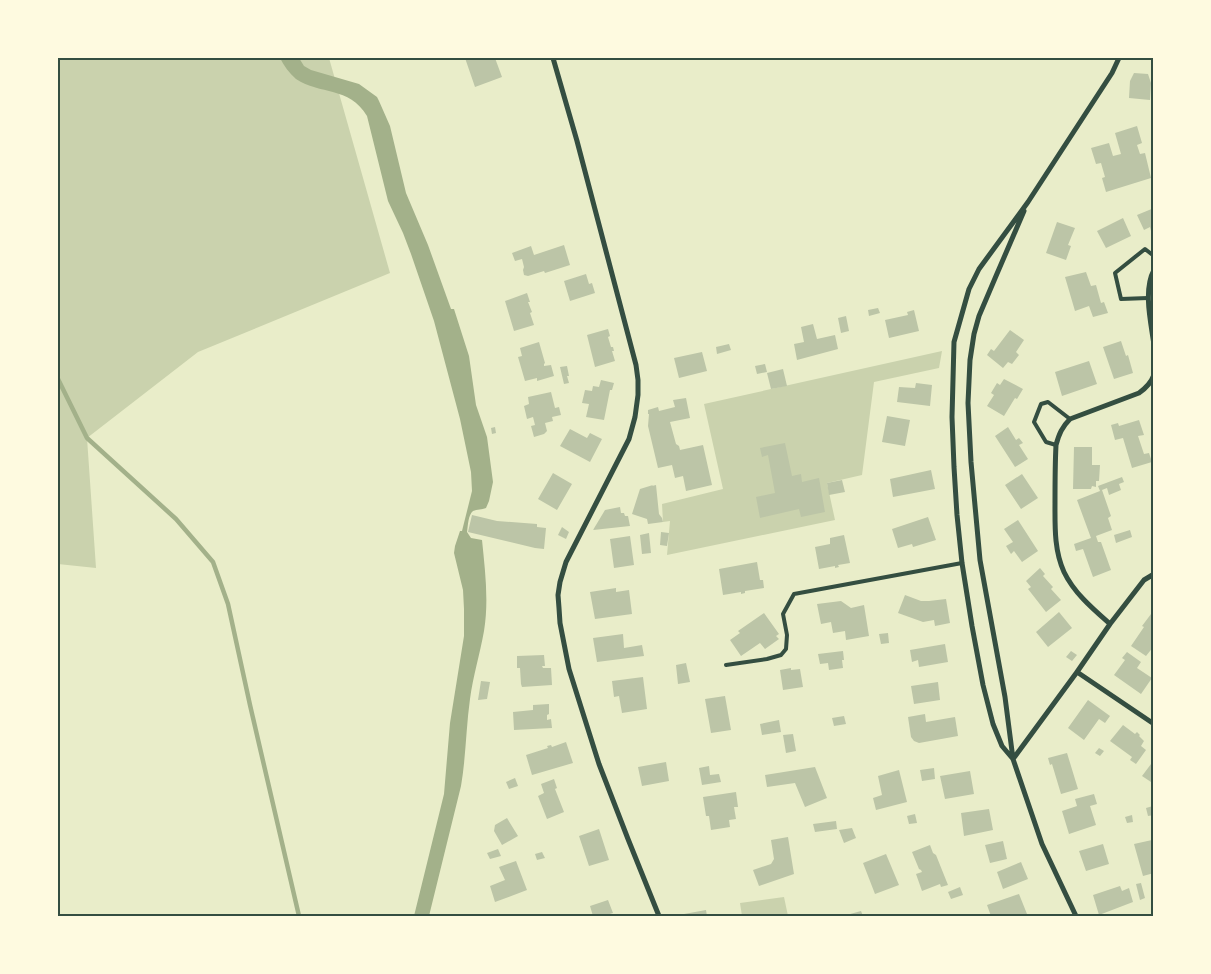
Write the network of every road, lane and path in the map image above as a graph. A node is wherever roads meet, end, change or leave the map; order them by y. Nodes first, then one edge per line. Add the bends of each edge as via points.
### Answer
1 (553, 58) edge
2 (1119, 58) edge
3 (1028, 202) junction
4 (1154, 256) edge
5 (1154, 270) edge
6 (1148, 298) junction
7 (1154, 345) edge
8 (1153, 376) edge
9 (1070, 419) junction
10 (1056, 445) junction
11 (962, 563) junction
12 (1154, 574) edge
13 (1110, 624) junction
14 (726, 665) dead end
15 (1077, 672) junction
16 (1154, 724) edge
17 (1013, 759) junction
18 (659, 916) edge
19 (1076, 916) edge

1 - 18 street via 638,380 629,439 566,562 558,595 560,623 569,669 599,764
2 - 3 street
3 - 11 street via 979,269 961,312 954,342 952,417
3 - 17 street via 979,316 970,360 968,403 970,462 980,560
4 - 6 lane via 1145,249 1115,273 1121,299
5 - 6 street via 1148,283
6 - 7 street
8 - 9 street via 1139,393
9 - 10 street via 1058,435
9 - 10 lane via 1048,402 1041,404 1034,422 1046,442
10 - 13 street via 1055,541 1059,558 1074,588
11 - 14 lane via 794,594 783,614 787,635 786,649 781,655
11 - 17 street via 993,724 1002,746
12 - 13 street via 1144,580
13 - 15 street
15 - 16 street
15 - 17 street
17 - 19 street via 1042,844

